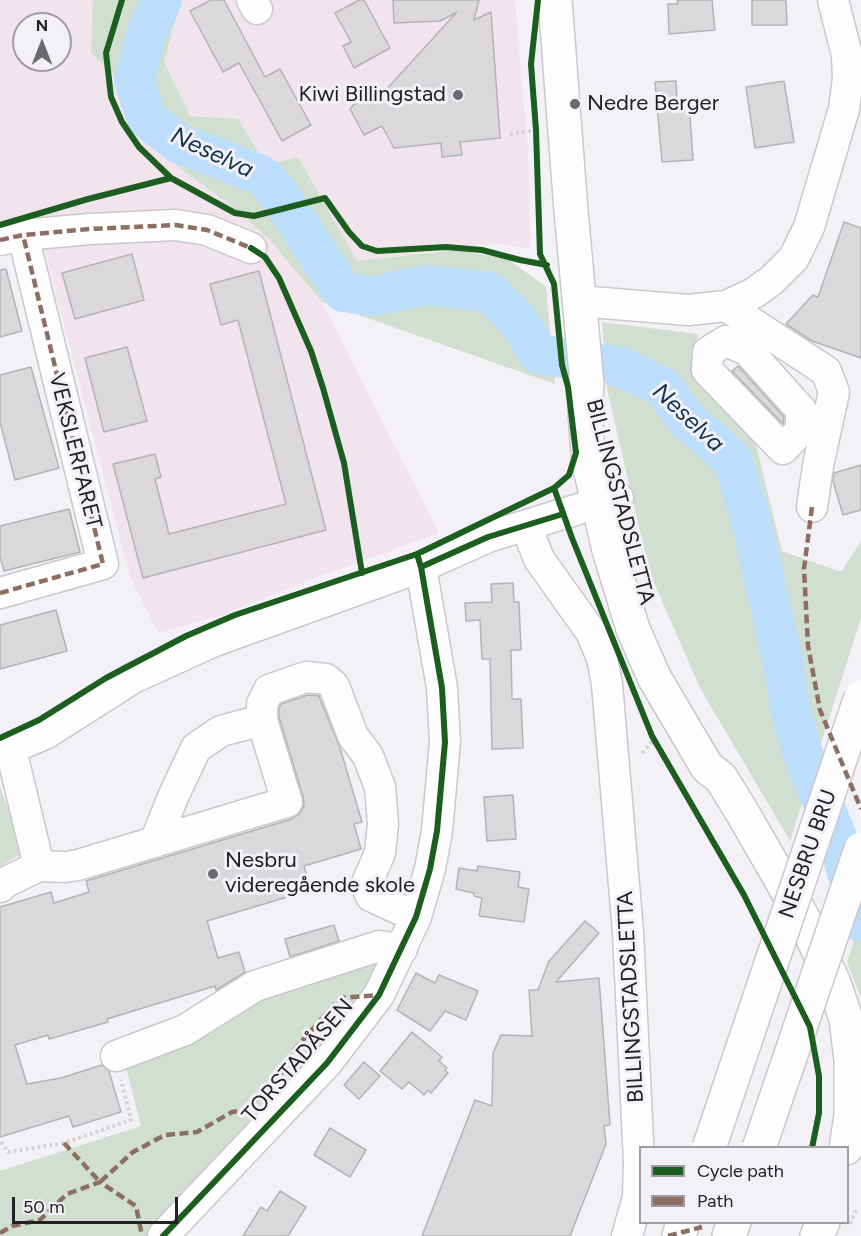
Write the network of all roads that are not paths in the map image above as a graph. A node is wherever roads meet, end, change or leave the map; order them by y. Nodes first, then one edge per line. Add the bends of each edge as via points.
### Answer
1 (555, 0) edge
2 (833, 0) edge
3 (11, 237) edge
4 (251, 248) dead end
5 (579, 301) junction
6 (726, 306) junction
7 (783, 449) dead end
8 (818, 466) junction
9 (608, 500) junction
10 (812, 507) dead end
11 (526, 526) junction
12 (421, 567) junction
13 (0, 593) edge
14 (861, 697) edge
15 (262, 720) junction
16 (5, 752) edge
17 (156, 842) junction
18 (861, 849) edge
19 (39, 866) junction
20 (0, 887) edge
21 (416, 917) junction
22 (402, 949) junction
23 (116, 1056) road end
24 (710, 1146) edge
25 (760, 1146) edge
26 (846, 1146) edge
27 (163, 1236) edge
28 (627, 1236) edge

1 - 5 main road
2 - 6 street via 847,55 848,79 844,109 809,227 794,258 772,280
3 - 4 street via 176,225 207,230
3 - 13 street, VEKSLERFARET via 103,564
5 - 6 street via 688,310
5 - 9 main road, BILLINGSTADSLETTA via 587,384 603,432
6 - 8 street via 825,370 834,392
7 - 8 street via 795,461
8 - 10 street
9 - 11 street
9 - 26 main road, BILLINGSTADSLETTA via 675,674 720,761 721,778 803,918 840,997 848,1029 852,1078
11 - 12 street via 488,537
11 - 28 street, BILLINGSTADSLETTA via 539,559 591,632 607,684 628,932 639,1162 639,1197
12 - 16 street via 212,642 133,678 45,734
12 - 21 street, TORSTADÅSEN via 442,688 445,742 437,831
14 - 24 main road, NESBRU BRU, bridge
15 - 17 street via 221,731 196,748
15 - 17 street via 287,802
15 - 21 street via 262,704 269,690 306,677 326,680 334,686 353,736 368,756 380,787 380,853 366,885 371,896
16 - 19 street
17 - 19 street via 78,865
18 - 25 main road, bridge
19 - 20 street
21 - 22 street, TORSTADÅSEN
22 - 23 street via 379,946 255,986 185,1030
22 - 27 street, TORSTADÅSEN via 379,995 327,1063

